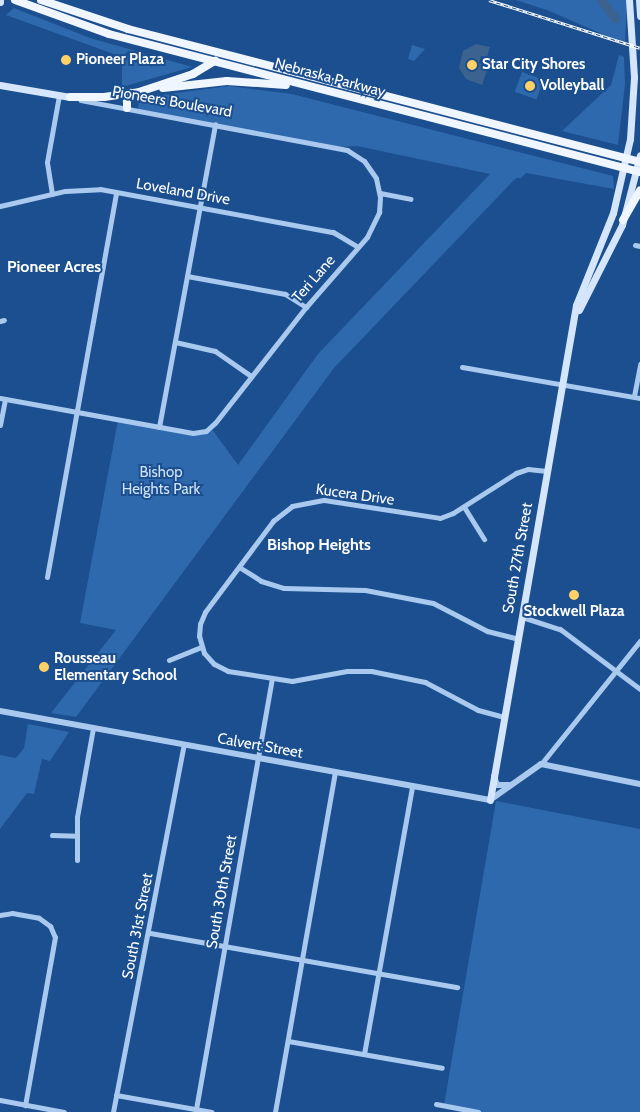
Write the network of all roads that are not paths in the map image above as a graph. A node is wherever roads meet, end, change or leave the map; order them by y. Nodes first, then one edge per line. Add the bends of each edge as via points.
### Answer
1 (15, 0) edge
2 (41, 0) edge
3 (629, 0) edge
4 (639, 0) edge
5 (640, 16) edge
6 (214, 62) junction
7 (269, 66) junction
8 (0, 85) edge
9 (135, 92) junction
10 (335, 94) junction
11 (59, 96) junction
12 (70, 98) junction
13 (128, 108) junction
14 (215, 124) junction
15 (338, 147) joint
16 (626, 159) junction
17 (640, 160) edge
18 (624, 168) junction
19 (638, 172) edge
20 (640, 190) edge
21 (116, 192) junction
22 (52, 194) junction
23 (380, 194) junction
24 (410, 198) dead end
25 (0, 206) edge
26 (200, 207) junction
27 (623, 220) junction
28 (358, 247) junction
29 (592, 264) junction
30 (187, 276) junction
31 (594, 281) junction
32 (306, 307) junction
33 (574, 322) junction
34 (175, 342) junction
35 (640, 364) edge
36 (462, 367) dead end
37 (251, 376) junction
38 (563, 384) junction
39 (637, 397) edge
40 (2, 398) edge
41 (77, 412) junction
42 (0, 426) edge
43 (159, 427) junction
44 (547, 471) junction
45 (464, 507) junction
46 (484, 539) dead end
47 (239, 567) junction
48 (47, 577) dead end
49 (522, 618) junction
50 (518, 639) junction
51 (640, 641) edge
52 (202, 647) junction
53 (169, 660) dead end
54 (615, 670) junction
55 (272, 679) junction
56 (640, 688) edge
57 (0, 711) edge
58 (504, 717) junction
59 (93, 728) junction
60 (184, 745) junction
61 (258, 758) junction
62 (540, 764) junction
63 (335, 772) junction
64 (494, 776) junction
65 (510, 784) junction
66 (640, 784) edge
67 (412, 786) junction
68 (490, 800) junction
69 (52, 835) dead end
70 (77, 836) junction
71 (77, 860) dead end
72 (1, 915) edge
73 (150, 933) junction
74 (226, 945) junction
75 (302, 958) junction
76 (379, 972) junction
77 (457, 987) dead end
78 (288, 1041) junction
79 (364, 1054) junction
80 (442, 1068) dead end
81 (116, 1095) junction
82 (0, 1100) edge
83 (436, 1104) dead end
84 (25, 1105) junction
85 (196, 1110) junction
86 (53, 1111) edge
87 (64, 1112) edge
88 (113, 1112) edge
89 (211, 1112) edge
90 (275, 1112) edge
91 (478, 1112) edge

1 - 6 main road, Nebraska Parkway via 100,32
2 - 7 main road, Nebraska Parkway via 114,25
3 - 16 main road, South 27th Street via 634,95
4 - 5 main road
6 - 7 main road via 227,59
6 - 9 main road via 193,74
6 - 10 main road, Nebraska Parkway
7 - 16 main road, Nebraska Parkway
8 - 11 main road, Pioneers Boulevard
9 - 10 main road via 208,82 248,81
9 - 12 main road
9 - 13 main road via 126,101
10 - 18 main road, Nebraska Parkway
11 - 12 main road, Pioneers Boulevard
11 - 22 street via 47,162
12 - 13 street, Pioneers Boulevard
13 - 14 street, Pioneers Boulevard
14 - 15 street, Pioneers Boulevard
14 - 26 street
15 - 23 street, Teri Lane via 364,160 376,178
16 - 17 main road, Nebraska Parkway
16 - 18 main road, South 27th Street
17 - 19 main road, South 27th Street
18 - 19 main road, Nebraska Parkway
18 - 29 main road, South 27th Street via 613,213
19 - 27 main road, South 27th Street
20 - 27 main road
21 - 22 street, Loveland Drive via 88,188
21 - 26 street, Loveland Drive
21 - 41 street
22 - 25 street, Loveland Drive
23 - 24 street
23 - 28 street, Teri Lane via 376,221
26 - 28 street, Loveland Drive via 333,232
26 - 30 street
27 - 31 main road, South 27th Street
28 - 32 street, Teri Lane
29 - 31 main road
29 - 33 main road, South 27th Street via 579,295
30 - 32 street via 285,294
30 - 34 street
31 - 33 main road, South 27th Street
32 - 37 street, Teri Lane
33 - 38 main road, South 27th Street
34 - 37 street via 215,351
34 - 43 street
35 - 39 street
36 - 38 street
37 - 43 street, Teri Lane via 211,428 199,433
38 - 39 street
38 - 44 main road, South 27th Street
40 - 41 street
40 - 42 street
41 - 43 street
41 - 48 street
44 - 45 street, Kucera Drive via 528,469 516,473
44 - 49 main road, South 27th Street
45 - 46 street
45 - 47 street, Kucera Drive via 447,516 432,518 307,500 279,515
47 - 50 street via 261,581 284,588 357,589 433,603 487,631
47 - 52 street, Kucera Drive via 202,618 199,630
49 - 50 main road, South 27th Street
49 - 54 street via 560,629
50 - 58 main road, South 27th Street
51 - 54 street
52 - 53 street
52 - 55 street via 208,658 220,668
54 - 56 street
54 - 62 street
55 - 58 street via 292,681 347,671 370,671 425,682 473,708
55 - 61 street, South 30th Street
57 - 59 street, Calvert Street
58 - 64 main road, South 27th Street
59 - 60 street, Calvert Street
59 - 70 street via 79,804
60 - 61 street, Calvert Street
60 - 73 street, South 31st Street
61 - 63 street, Calvert Street
61 - 74 street, South 30th Street
62 - 65 street
62 - 66 street
63 - 67 street, Calvert Street
63 - 75 street
64 - 65 street via 499,786
64 - 68 main road, South 27th Street
65 - 68 street
67 - 68 street, Calvert Street
67 - 76 street
69 - 70 street
70 - 71 street
72 - 84 street via 38,918 50,926 54,943
73 - 74 street
73 - 81 street, South 31st Street
74 - 75 street
74 - 85 street, South 30th Street
75 - 76 street
75 - 78 street
76 - 77 street
76 - 79 street
78 - 79 street
78 - 90 street
79 - 80 street
81 - 85 street
81 - 88 street, South 31st Street
82 - 84 street
83 - 91 street
84 - 86 street
85 - 89 street
86 - 87 street

